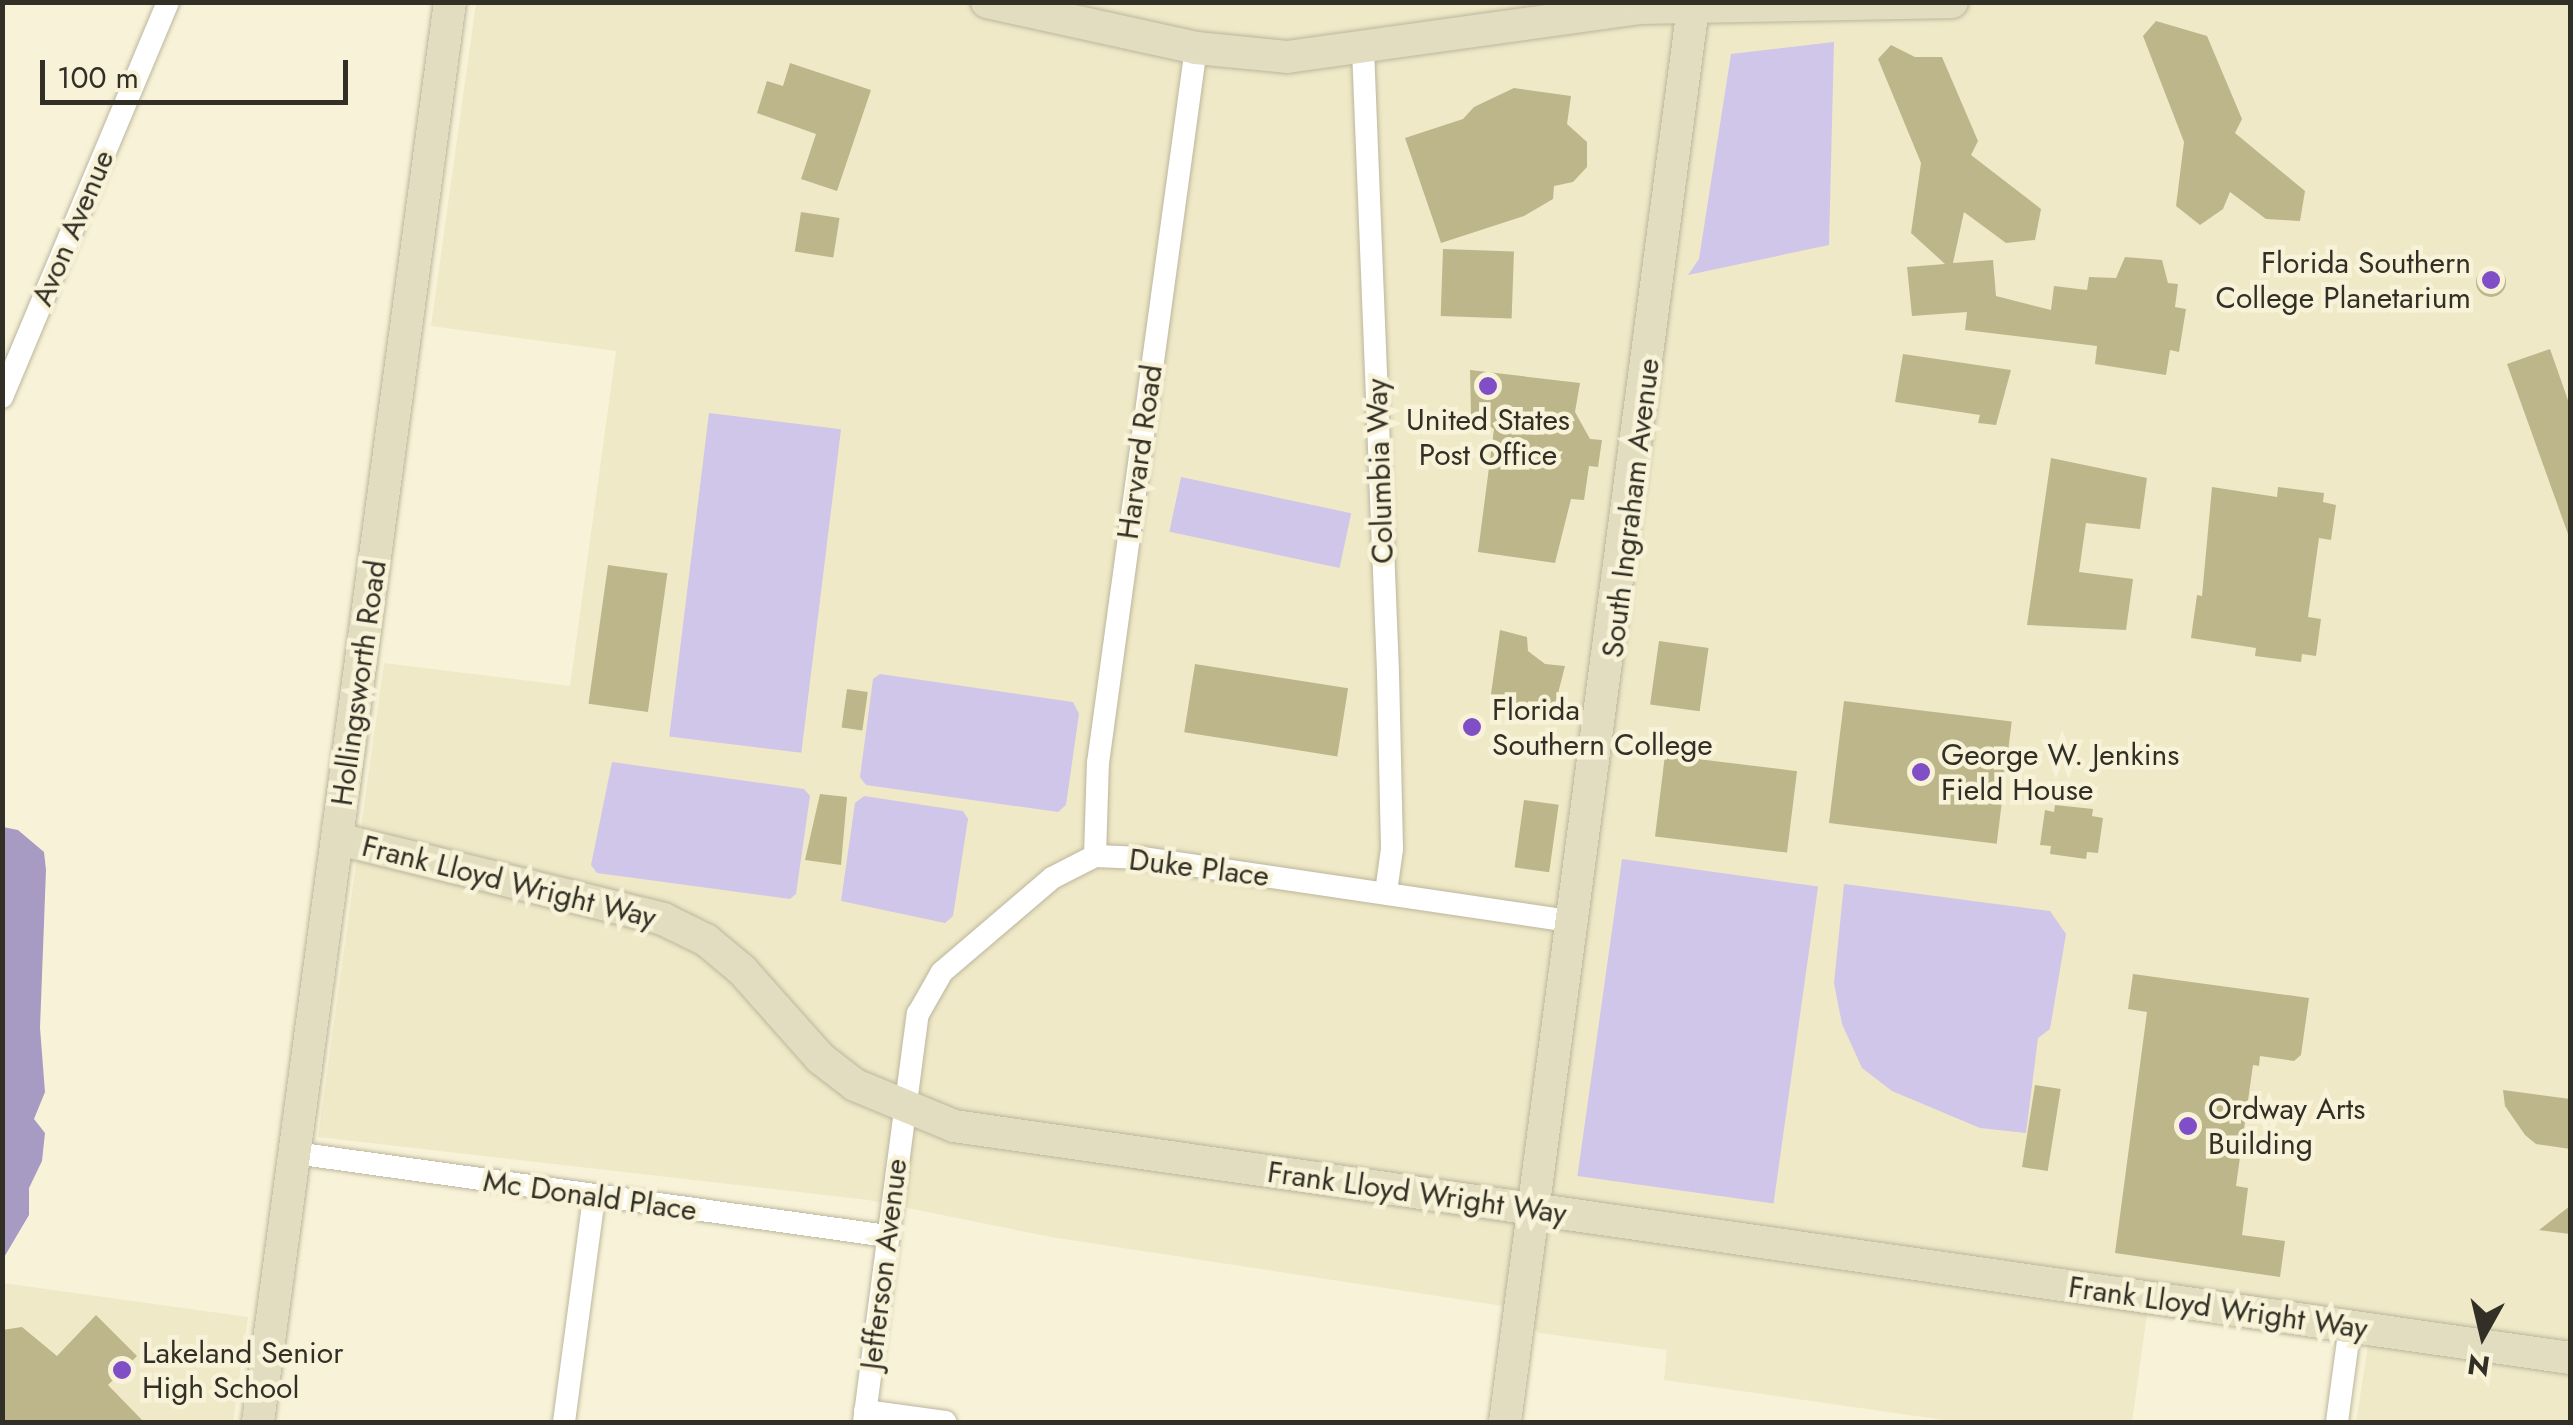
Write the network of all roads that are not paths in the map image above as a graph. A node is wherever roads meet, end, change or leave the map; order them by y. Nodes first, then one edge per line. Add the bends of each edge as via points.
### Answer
1 (168, 2) edge
2 (450, 2) edge
3 (987, 2) edge
4 (1952, 2) edge
5 (1693, 8) junction
6 (1196, 48) junction
7 (1363, 50) junction
8 (2, 398) edge
9 (338, 839) junction
10 (1095, 856) junction
11 (1386, 892) junction
12 (1574, 922) junction
13 (905, 1106) junction
14 (294, 1153) junction
15 (594, 1198) junction
16 (1530, 1208) junction
17 (886, 1236) junction
18 (2350, 1326) junction
19 (2570, 1358) edge
20 (864, 1417) edge
21 (258, 1422) edge
22 (564, 1422) edge
23 (945, 1422) edge
24 (1505, 1422) edge
25 (2337, 1422) edge

1 - 8 street, Avon Avenue
2 - 9 street, Hollingsworth Road
3 - 6 street
4 - 5 street
5 - 7 street via 1574,15
5 - 12 street, South Ingraham Avenue
6 - 7 street via 1287,57
6 - 10 street, Harvard Road via 1098,763
7 - 11 street, Columbia Way via 1388,672 1392,849
9 - 13 street, Frank Lloyd Wright Way via 663,918 706,940 742,970 820,1058 855,1085
9 - 14 street, Hollingsworth Road
10 - 11 street, Duke Place
10 - 13 street, Duke Place via 1052,878 942,972 918,1014
11 - 12 street, Duke Place
12 - 16 street, South Ingraham Avenue
13 - 16 street, Frank Lloyd Wright Way via 954,1126
13 - 17 street, Jefferson Avenue
14 - 15 street, Mc Donald Place
14 - 21 street, Hollingsworth Road
15 - 17 street, Mc Donald Place
15 - 22 street
16 - 18 street, Frank Lloyd Wright Way
16 - 24 street, South Ingraham Avenue
17 - 20 street, Jefferson Avenue
18 - 19 street, Frank Lloyd Wright Way
18 - 25 street
20 - 23 street

